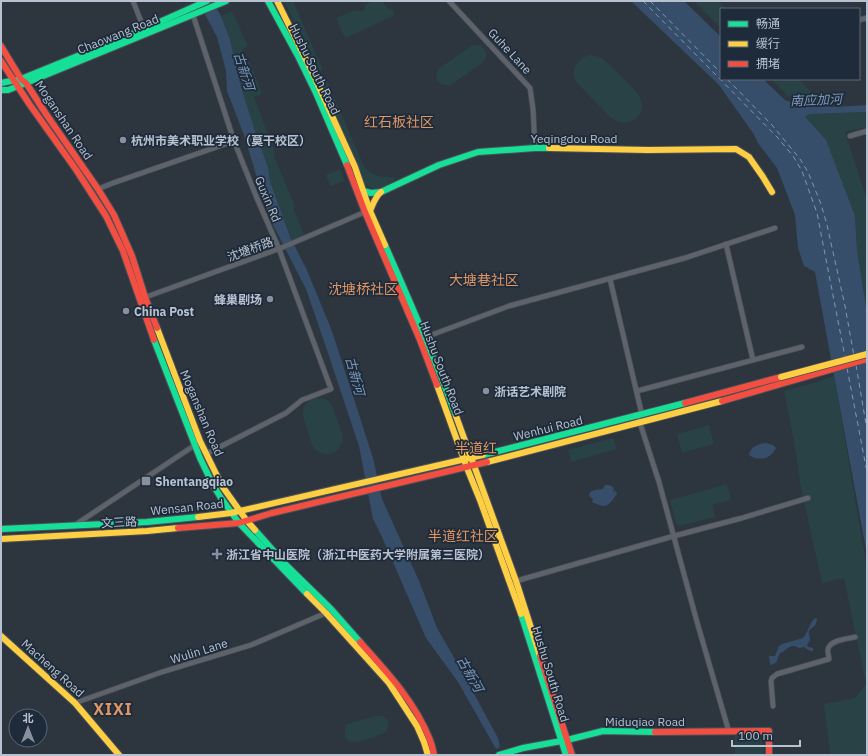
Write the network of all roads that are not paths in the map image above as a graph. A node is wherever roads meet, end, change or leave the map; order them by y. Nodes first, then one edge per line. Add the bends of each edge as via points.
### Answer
1 (133, 1) edge
2 (207, 1) edge
3 (226, 1) edge
4 (268, 1) edge
5 (277, 1) edge
6 (450, 1) edge
7 (193, 15) junction
8 (144, 29) junction
9 (1, 46) edge
10 (1, 61) edge
11 (13, 80) junction
12 (24, 81) junction
13 (1, 83) edge
14 (18, 86) junction
15 (1, 90) edge
16 (867, 131) edge
17 (850, 136) dead end
18 (234, 141) junction
19 (535, 148) junction
20 (98, 189) junction
21 (363, 191) junction
22 (381, 192) junction
23 (772, 192) dead end
24 (368, 212) junction
25 (775, 228) dead end
26 (726, 244) junction
27 (280, 248) junction
28 (610, 279) junction
29 (142, 298) junction
30 (426, 338) junction
31 (802, 347) dead end
32 (867, 354) edge
33 (867, 359) edge
34 (753, 360) junction
35 (781, 380) junction
36 (636, 391) junction
37 (640, 418) junction
38 (195, 445) junction
39 (206, 454) junction
40 (471, 458) junction
41 (464, 460) junction
42 (474, 466) junction
43 (467, 468) junction
44 (808, 498) dead end
45 (239, 511) junction
46 (231, 514) junction
47 (247, 521) junction
48 (239, 523) junction
49 (73, 526) junction
50 (1, 529) edge
51 (674, 536) junction
52 (1, 539) edge
53 (516, 582) junction
54 (326, 613) junction
55 (1, 636) edge
56 (855, 637) dead end
57 (76, 703) junction
58 (773, 706) dead end
59 (729, 732) junction
60 (564, 741) junction
61 (119, 755) edge
62 (428, 755) edge
63 (434, 755) edge
64 (500, 755) edge
65 (566, 755) edge
66 (572, 755) edge
67 (769, 755) edge

1 - 8 street
2 - 8 main road, Chaowang Road
3 - 7 main road, Chaowang Road
4 - 24 main road, Hushu South Road via 316,93
5 - 21 main road, Hushu South Road via 315,78 355,167
6 - 19 street, Guhe Lane via 530,88
7 - 12 main road, Chaowang Road
7 - 18 street, Guxin Rd
8 - 12 main road, Chaowang Road
9 - 12 main road, Moganshan Road
10 - 11 main road, Moganshan Road
11 - 12 main road, Chaowang Road
11 - 13 main road, Chaowang Road
11 - 14 main road, Moganshan Road
12 - 14 main road, Chaowang Road
12 - 20 main road, Moganshan Road
14 - 15 main road, Chaowang Road
14 - 29 main road, Moganshan Road via 93,193 107,217
16 - 17 street
18 - 20 street
18 - 27 street, Guxin Rd
19 - 22 main road, Yeqingdou Road via 478,152 439,165
19 - 23 main road, Yeqingdou Road via 736,149 749,157
20 - 29 main road, Moganshan Road via 114,216 132,256
21 - 22 main road, Yeqingdou Road
21 - 24 main road, Hushu South Road
22 - 24 main road
24 - 27 street, 沈塘桥路
24 - 30 main road, Hushu South Road
24 - 41 main road, Hushu South Road via 420,340
25 - 26 street
26 - 28 street
26 - 34 street
27 - 29 street, 沈塘桥路
27 - 39 street, Guxin Rd via 331,389 302,400 286,413
28 - 30 street via 509,306
28 - 36 street
29 - 38 main road, Moganshan Road via 149,329
29 - 39 main road, Moganshan Road
30 - 40 main road, Hushu South Road
31 - 34 street
32 - 35 main road, Wenhui Road, bridge
33 - 35 main road, Wenhui Road
34 - 36 street
35 - 37 main road, Wenhui Road
36 - 37 street
37 - 40 main road, Wenhui Road
37 - 42 main road, Wenhui Road
37 - 51 street
38 - 46 main road, Moganshan Road
38 - 49 street
39 - 45 main road, Moganshan Road via 222,486
40 - 41 main road, Wenhui Road
40 - 42 main road, Hushu South Road
41 - 43 main road, Hushu South Road
41 - 45 main road, Wenhui Road
42 - 43 main road, Wenhui Road
42 - 53 main road, Hushu South Road
43 - 47 main road, Wenhui Road
43 - 60 main road, Hushu South Road via 518,604
44 - 51 street
45 - 46 main road, Wenhui Road
45 - 47 main road, Moganshan Road
46 - 48 main road, Moganshan Road
46 - 49 main road, Wensan Road
47 - 48 main road, Wenhui Road
47 - 63 main road, Moganshan Road via 395,681 422,723 431,741
48 - 52 main road, 文三路
48 - 54 main road, Moganshan Road
49 - 50 main road, Wensan Road
51 - 53 street
51 - 59 street
53 - 60 main road, Hushu South Road
54 - 57 street, Wulin Lane via 251,645 162,672
54 - 62 main road, Moganshan Road via 389,683 417,726
55 - 57 main road, Macheng Road
56 - 58 street via 830,645 829,659 777,674 772,678
57 - 61 main road, Macheng Road
59 - 60 main road, Miduqiao Road via 603,731
59 - 67 main road, Miduqiao Road via 769,731
60 - 64 main road, Miduqiao Road
60 - 65 main road, Hushu South Road
60 - 66 main road, Hushu South Road

